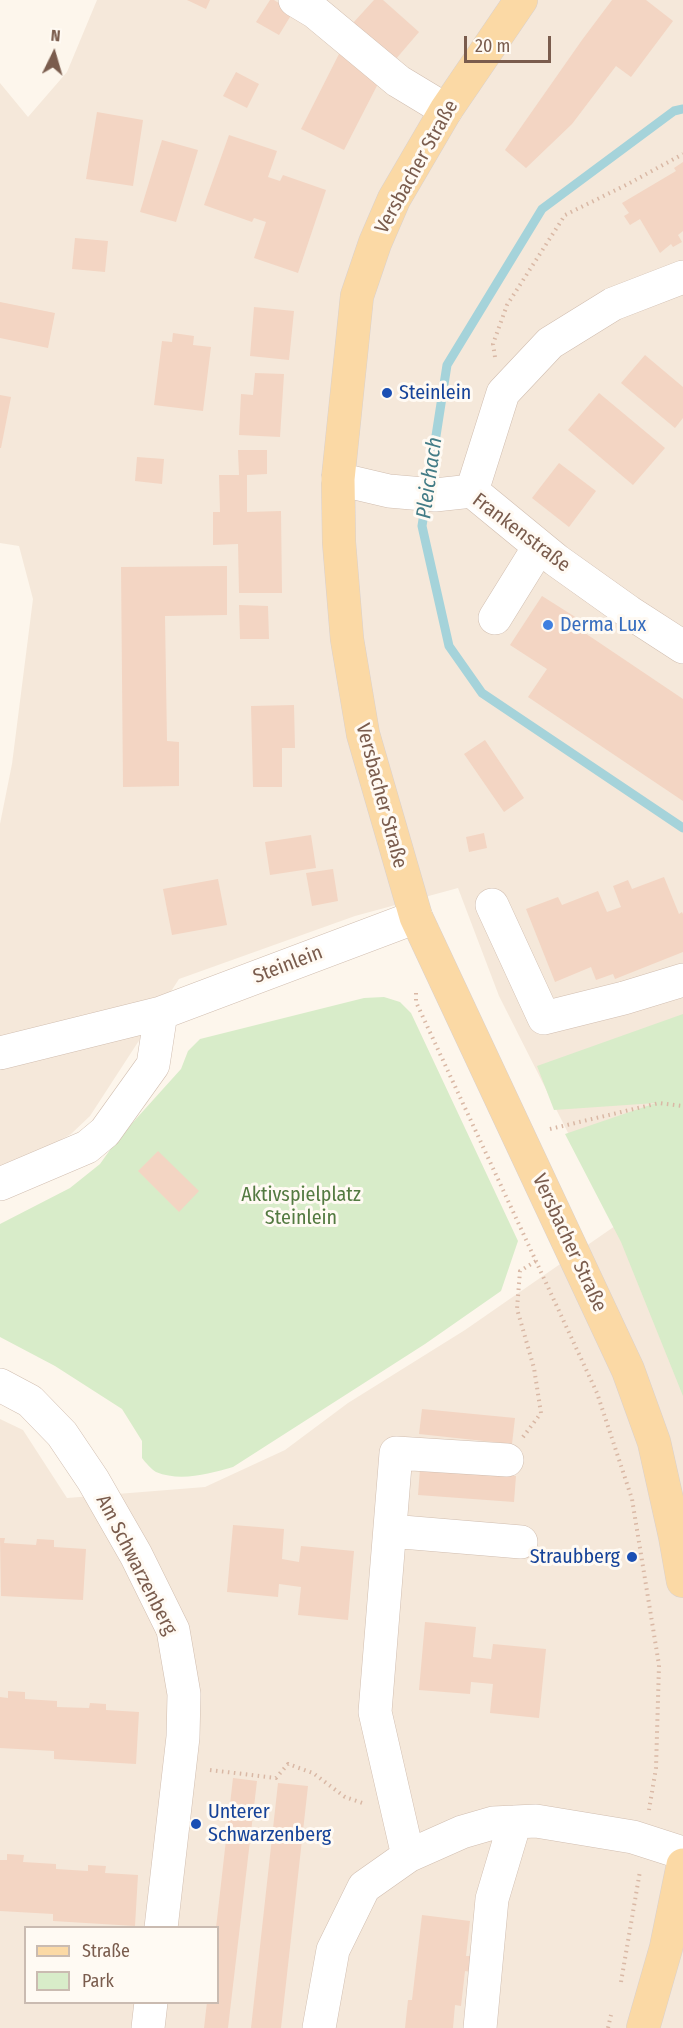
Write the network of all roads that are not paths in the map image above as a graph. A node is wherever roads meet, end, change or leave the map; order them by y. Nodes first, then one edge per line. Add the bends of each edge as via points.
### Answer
1 (295, 0) edge
2 (521, 0) edge
3 (446, 110) junction
4 (683, 277) edge
5 (338, 478) junction
6 (472, 491) junction
7 (539, 547) junction
8 (495, 618) dead end
9 (683, 647) edge
10 (492, 905) dead end
11 (416, 917) junction
12 (683, 980) edge
13 (160, 1013) junction
14 (0, 1053) edge
15 (0, 1184) edge
16 (0, 1385) edge
17 (507, 1460) road end
18 (390, 1531) junction
19 (521, 1542) dead end
20 (683, 1581) edge
21 (515, 1822) junction
22 (683, 1853) edge
23 (408, 1856) junction
24 (683, 1865) edge
25 (161, 1926) edge
26 (151, 2004) edge
27 (148, 2028) edge
28 (319, 2028) edge
29 (480, 2028) edge
30 (643, 2028) edge

1 - 3 street via 398,81
2 - 3 main road, Versbacher Straße
3 - 5 main road, Versbacher Straße via 394,199 357,296
4 - 6 street via 613,304 550,343 503,393
5 - 6 street, Frankenstraße via 389,491 435,495
5 - 11 main road, Versbacher Straße via 347,639 358,709
6 - 7 street, Frankenstraße
7 - 8 street
7 - 9 street, Frankenstraße
10 - 12 street via 544,1018
11 - 13 street, Steinlein
11 - 20 main road, Versbacher Straße via 628,1370 654,1442
13 - 14 street, Steinlein
13 - 15 street via 153,1065 105,1132 87,1147
16 - 25 street, Am Schwarzenberg via 30,1401 62,1434 136,1555 173,1630 184,1694 183,1737
17 - 18 street via 396,1453
18 - 19 street
18 - 23 street via 375,1713
21 - 22 street via 536,1821 633,1837
21 - 23 street via 493,1823 462,1832
21 - 29 street via 492,1899
23 - 28 street via 364,1887 333,1950
24 - 30 main road via 666,1948
26 - 27 street

